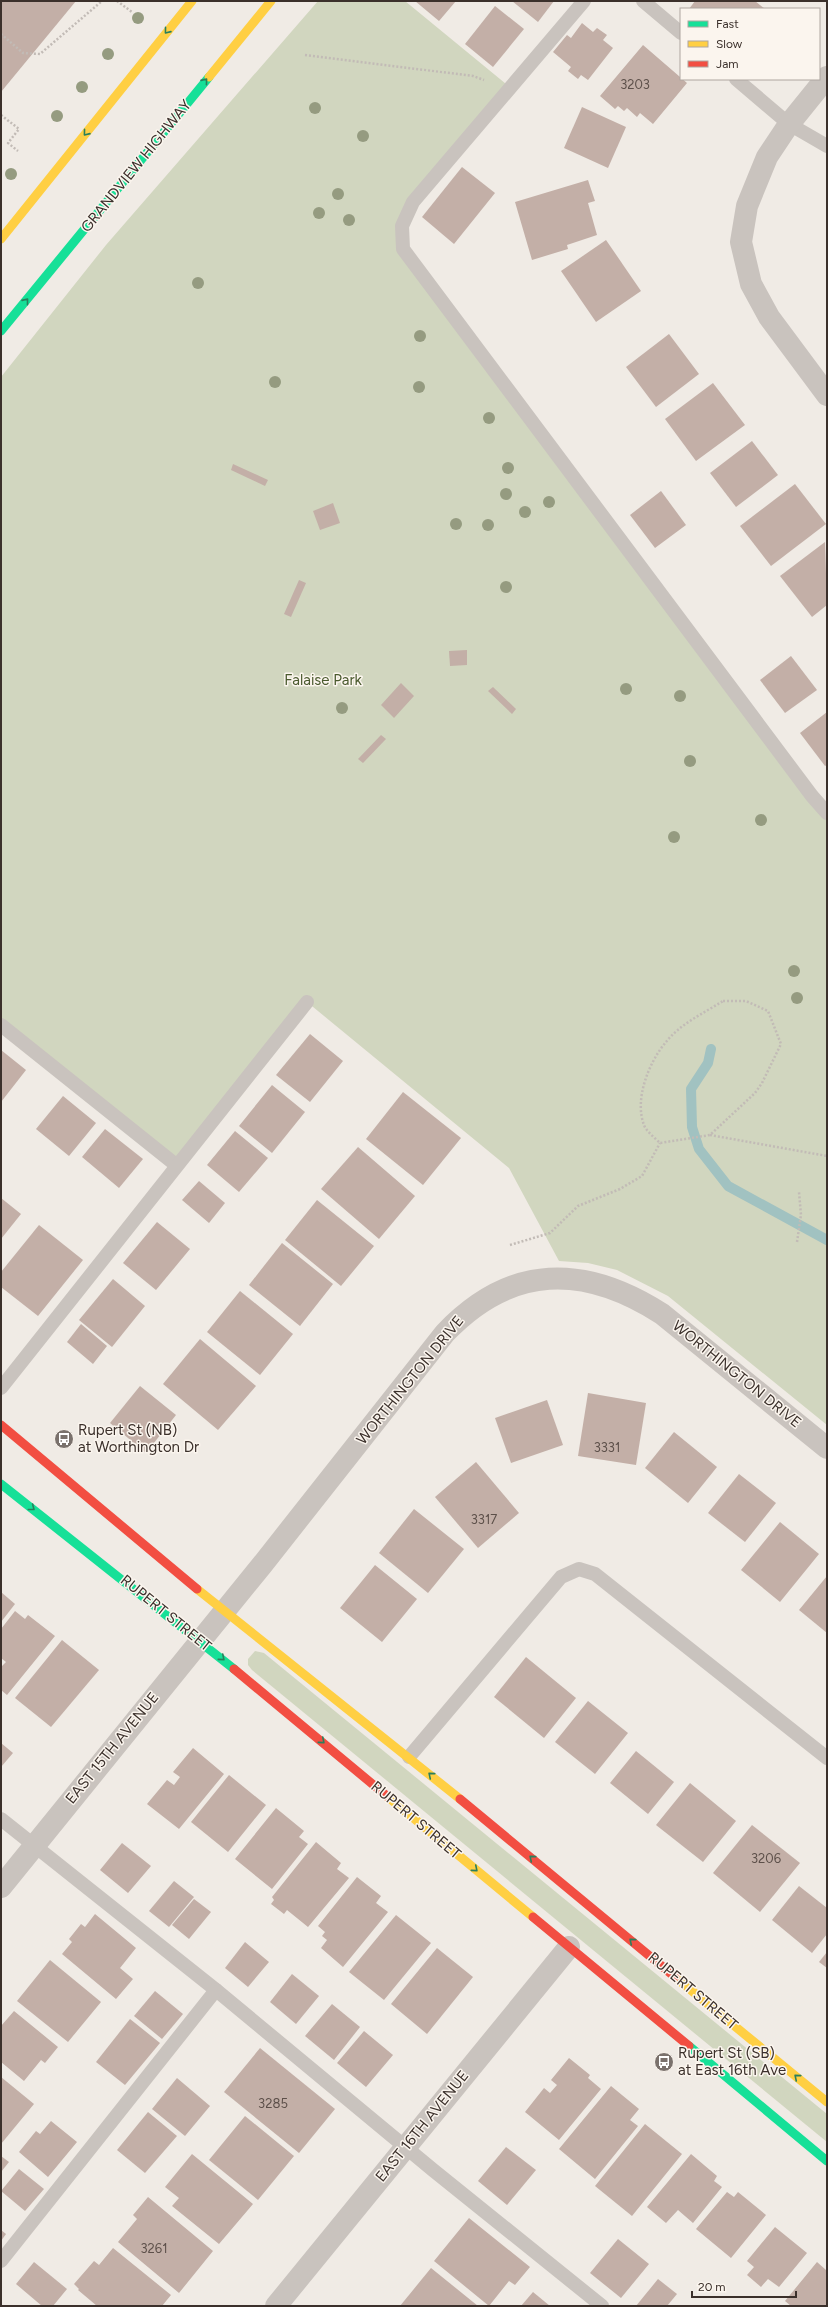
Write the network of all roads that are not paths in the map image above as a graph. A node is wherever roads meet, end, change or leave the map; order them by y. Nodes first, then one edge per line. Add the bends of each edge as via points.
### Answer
1 (192, 1) edge
2 (271, 1) edge
3 (584, 1) edge
4 (643, 1) edge
5 (680, 32) edge
6 (827, 77) edge
7 (737, 80) edge
8 (789, 124) junction
9 (827, 146) edge
10 (1, 239) edge
11 (1, 331) edge
12 (827, 395) edge
13 (827, 813) edge
14 (307, 1002) dead end
15 (1, 1025) edge
16 (176, 1165) junction
17 (1, 1388) edge
18 (1, 1426) edge
19 (827, 1448) edge
20 (1, 1484) edge
21 (224, 1611) junction
22 (200, 1640) junction
23 (409, 1757) junction
24 (827, 1758) edge
25 (1, 1819) edge
26 (34, 1846) junction
27 (1, 1886) edge
28 (569, 1947) junction
29 (216, 1990) junction
30 (827, 2102) edge
31 (405, 2147) junction
32 (827, 2161) edge
33 (1, 2260) edge
34 (594, 2303) edge
35 (276, 2306) edge

1 -> 10 street
11 -> 2 street, GRANDVIEW HIGHWAY
3 - 13 lane via 413,202 402,226 403,249
4 - 5 lane
6 - 8 street
7 - 8 lane
8 - 9 lane
8 - 12 street via 767,157 746,206 741,242 751,284 769,317
14 - 16 lane
15 - 16 lane
16 - 17 lane
18 - 21 street, RUPERT STREET
19 - 21 street, WORTHINGTON DRIVE via 662,1314 642,1301 593,1282 574,1279 531,1280 487,1298 464,1313 445,1333
20 -> 22 street, RUPERT STREET
21 - 22 street, EAST 15TH AVENUE
21 - 23 street, RUPERT STREET
22 - 26 street, EAST 15TH AVENUE
22 -> 28 street, RUPERT STREET
23 - 24 lane via 561,1577 579,1569 595,1574
30 -> 23 street, RUPERT STREET
25 - 26 lane
26 - 27 street, EAST 15TH AVENUE
26 - 29 lane
28 - 31 street, EAST 16TH AVENUE
28 - 32 street, RUPERT STREET
29 - 31 lane
29 - 33 lane
31 - 34 lane
31 - 35 street, EAST 16TH AVENUE

